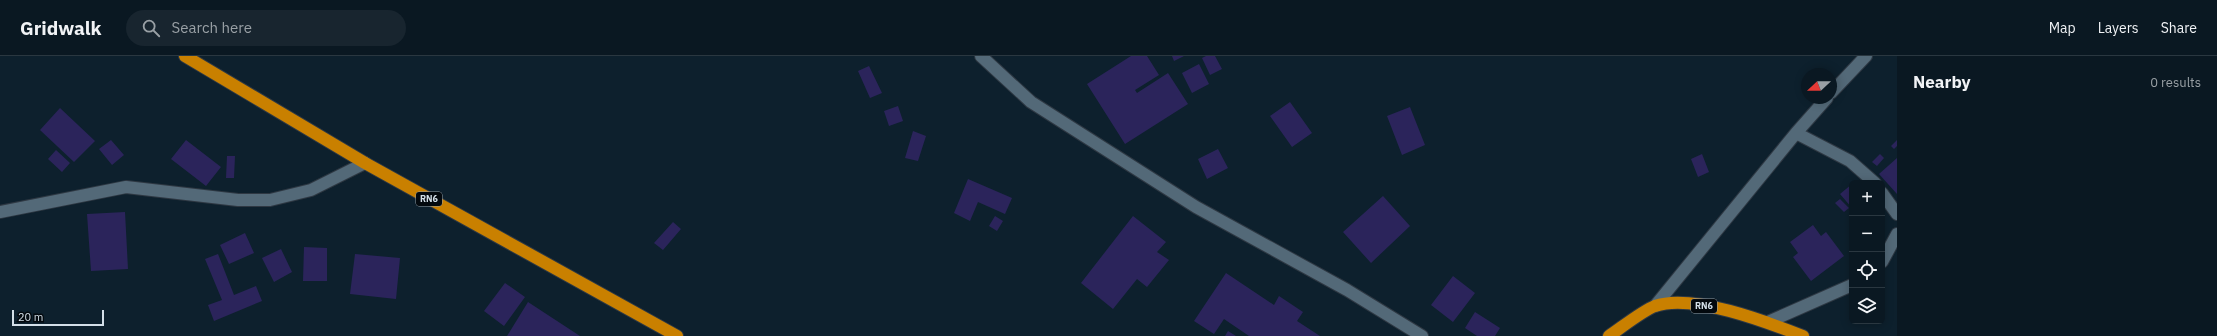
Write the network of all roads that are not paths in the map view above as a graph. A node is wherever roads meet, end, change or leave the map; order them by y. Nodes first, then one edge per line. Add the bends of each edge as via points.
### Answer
1 (185, 56) edge
2 (981, 56) edge
3 (1866, 56) edge
4 (1837, 87) edge
5 (1822, 104) edge
6 (1796, 133) junction
7 (365, 163) junction
8 (1872, 180) edge
9 (1885, 197) edge
10 (0, 212) edge
11 (1897, 214) edge
12 (1897, 234) edge
13 (1885, 256) edge
14 (1849, 285) edge
15 (1655, 306) junction
16 (1768, 322) junction
17 (677, 336) edge
18 (1422, 336) edge
19 (1609, 336) edge
20 (1802, 336) edge

1 - 7 highway, RN6
2 - 18 street via 1031,102 1183,199 1346,290
3 - 4 street
5 - 6 street
6 - 8 street via 1850,161
6 - 15 street
7 - 10 street via 311,190 270,200 238,200 126,187
7 - 17 highway, RN6
9 - 11 street
12 - 13 street
14 - 16 street
15 - 16 highway, RN6 via 1682,304 1715,307
15 - 19 highway, RN6
16 - 20 highway, RN6

